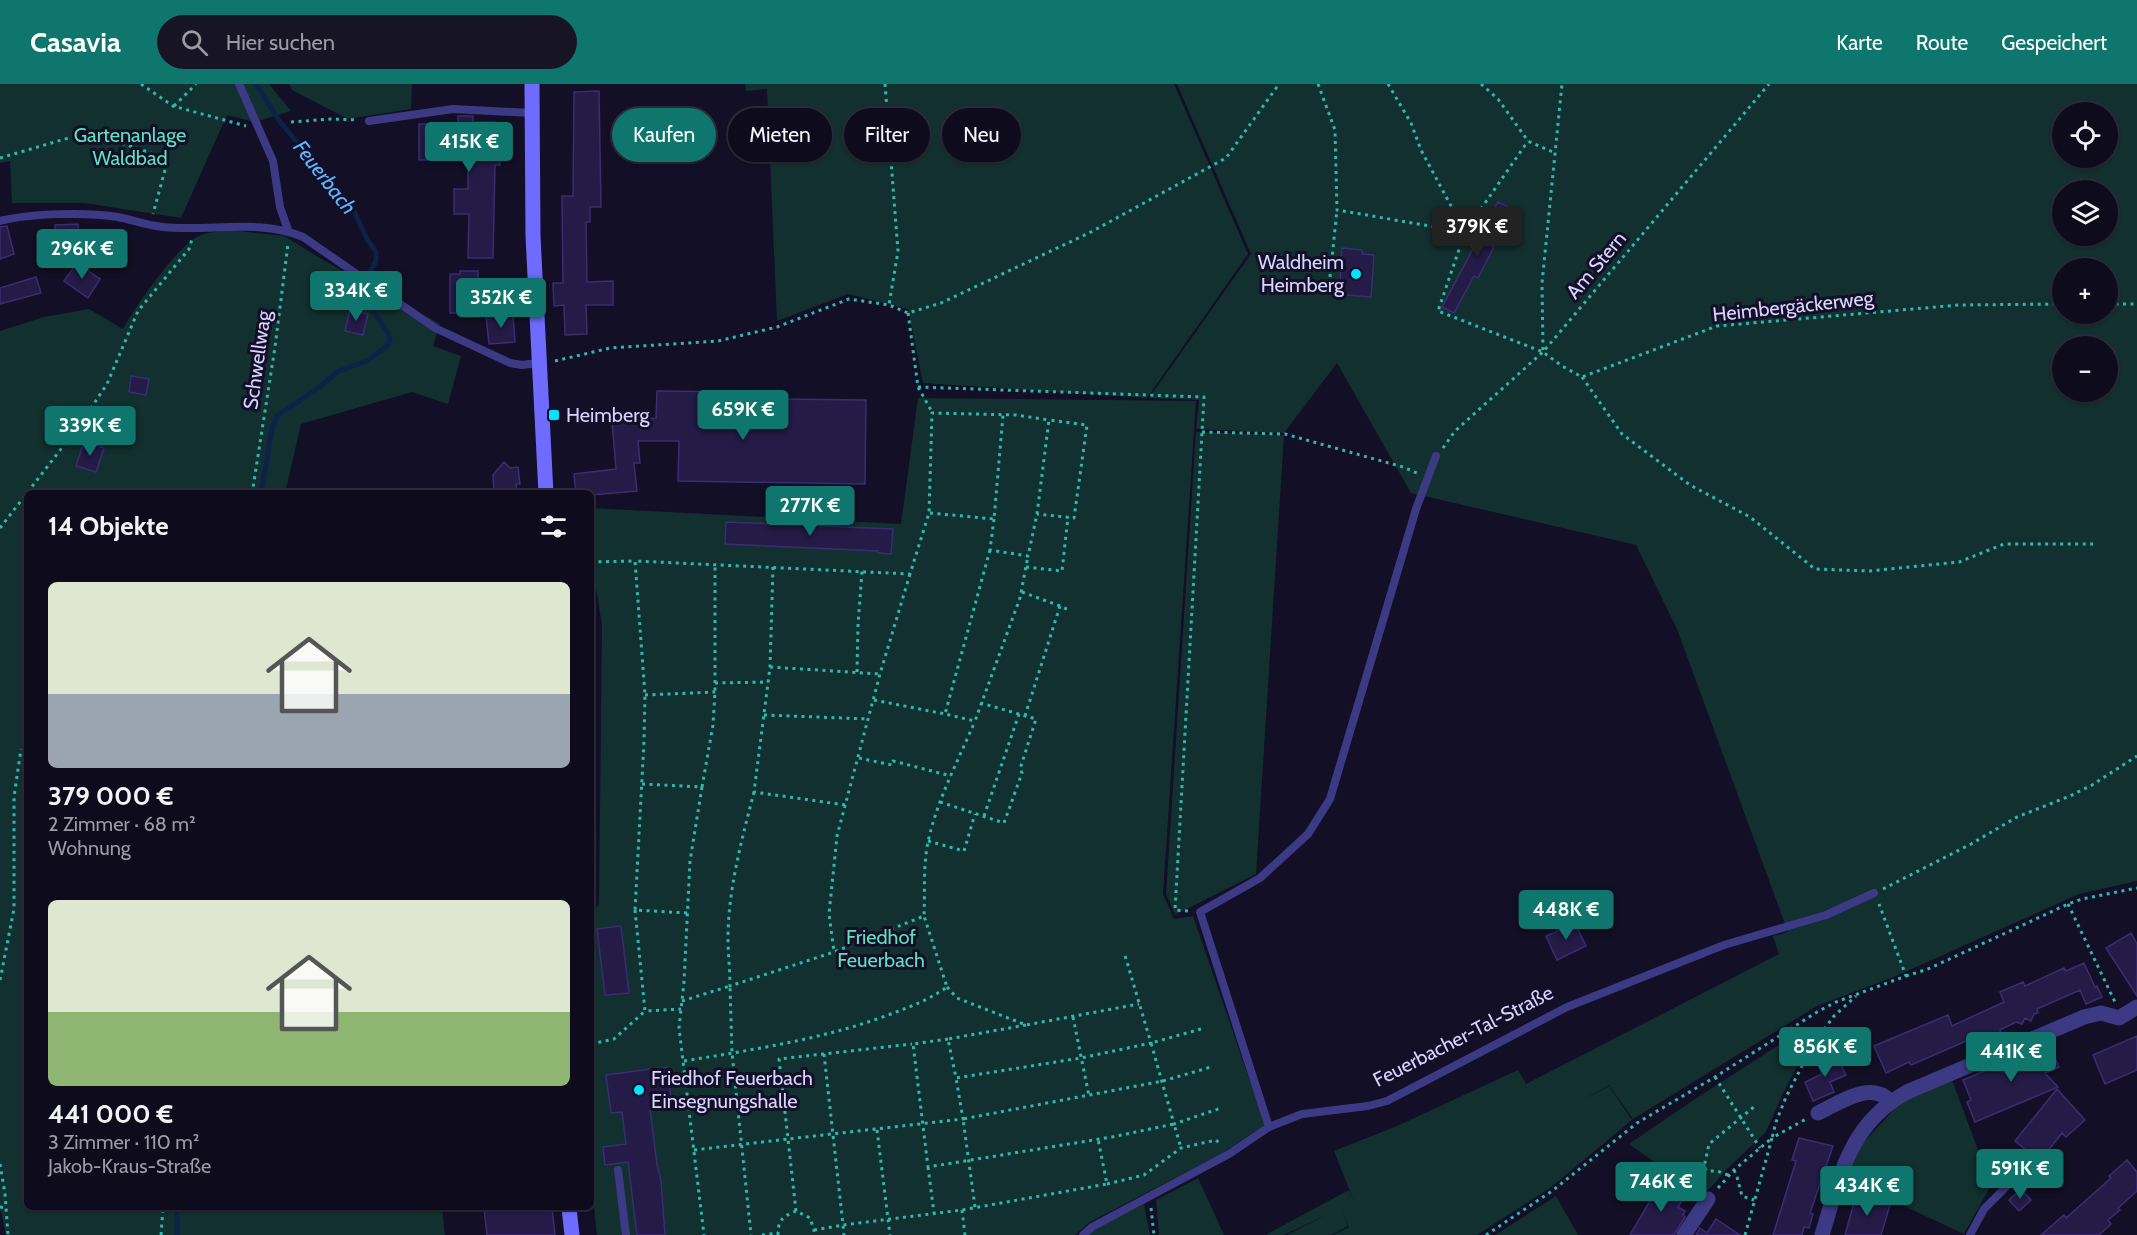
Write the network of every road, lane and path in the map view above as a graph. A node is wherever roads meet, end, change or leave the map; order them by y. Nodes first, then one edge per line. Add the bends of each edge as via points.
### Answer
1 (141, 84) edge
2 (196, 84) edge
3 (238, 84) edge
4 (532, 84) edge
5 (885, 84) edge
6 (1278, 84) edge
7 (1318, 84) edge
8 (1388, 84) edge
9 (1480, 84) edge
10 (1562, 84) edge
11 (1769, 84) edge
12 (173, 106) junction
13 (532, 113) junction
14 (369, 121) joint
15 (291, 122) dead end
16 (258, 126) junction
17 (1528, 141) junction
18 (1555, 153) junction
19 (0, 159) edge
20 (1337, 210) junction
21 (0, 221) edge
22 (150, 225) junction
23 (197, 229) junction
24 (288, 230) junction
25 (1465, 232) junction
26 (1330, 277) dead end
27 (2052, 304) edge
28 (2118, 304) edge
29 (2137, 304) edge
30 (889, 305) junction
31 (908, 313) junction
32 (1543, 351) junction
33 (538, 363) junction
34 (1582, 377) junction
35 (918, 387) junction
36 (932, 413) junction
37 (1003, 415) junction
38 (1049, 420) junction
39 (1202, 432) junction
40 (1437, 456) joint
41 (1428, 478) junction
42 (29, 490) edge
43 (253, 490) edge
44 (546, 490) edge
45 (24, 497) edge
46 (929, 513) junction
47 (1037, 514) junction
48 (1068, 517) junction
49 (994, 519) junction
50 (0, 528) edge
51 (2096, 544) dead end
52 (990, 550) junction
53 (1028, 556) junction
54 (594, 561) edge
55 (634, 561) junction
56 (715, 564) junction
57 (773, 567) junction
58 (1026, 567) junction
59 (862, 571) junction
60 (910, 574) junction
61 (1022, 592) junction
62 (1060, 606) junction
63 (1071, 611) dead end
64 (770, 668) junction
65 (857, 672) junction
66 (880, 674) junction
67 (768, 682) junction
68 (715, 683) junction
69 (716, 692) junction
70 (645, 695) junction
71 (874, 700) junction
72 (981, 703) junction
73 (764, 714) junction
74 (945, 714) junction
75 (1019, 714) junction
76 (1025, 716) junction
77 (869, 719) junction
78 (975, 722) junction
79 (21, 749) dead end
80 (2137, 756) edge
81 (859, 758) junction
82 (951, 776) junction
83 (642, 784) junction
84 (702, 787) junction
85 (754, 792) junction
86 (940, 802) junction
87 (845, 804) junction
88 (975, 813) junction
89 (984, 816) junction
90 (928, 842) junction
91 (2137, 888) edge
92 (1874, 893) junction
93 (2068, 904) junction
94 (635, 910) junction
95 (1200, 912) junction
96 (687, 913) junction
97 (924, 916) junction
98 (834, 952) junction
99 (1124, 952) dead end
100 (1906, 976) junction
101 (0, 980) edge
102 (730, 986) junction
103 (946, 987) junction
104 (1857, 995) junction
105 (682, 1001) junction
106 (1140, 1004) junction
107 (2137, 1008) edge
108 (681, 1009) junction
109 (645, 1011) junction
110 (1073, 1017) junction
111 (2123, 1017) junction
112 (1026, 1025) junction
113 (1201, 1029) dead end
114 (948, 1039) junction
115 (594, 1043) edge
116 (1151, 1043) junction
117 (913, 1044) junction
118 (732, 1053) junction
119 (824, 1054) junction
120 (1082, 1058) junction
121 (684, 1061) junction
122 (1211, 1067) dead end
123 (1715, 1077) junction
124 (956, 1078) junction
125 (1163, 1081) junction
126 (1089, 1096) junction
127 (1890, 1101) junction
128 (1755, 1106) dead end
129 (1221, 1108) dead end
130 (1818, 1113) joint
131 (1741, 1116) junction
132 (963, 1119) junction
133 (923, 1124) junction
134 (1174, 1124) junction
135 (1269, 1127) junction
136 (877, 1130) junction
137 (834, 1135) junction
138 (1772, 1138) junction
139 (788, 1139) junction
140 (1098, 1139) junction
141 (741, 1144) junction
142 (1181, 1148) junction
143 (1760, 1148) junction
144 (694, 1150) junction
145 (1229, 1155) junction
146 (969, 1161) junction
147 (2017, 1161) dead end
148 (0, 1164) edge
149 (928, 1167) junction
150 (618, 1170) dead end
151 (1734, 1170) junction
152 (1728, 1176) junction
153 (1107, 1184) junction
154 (1150, 1197) junction
155 (1708, 1199) joint
156 (1754, 1200) junction
157 (0, 1207) edge
158 (975, 1207) junction
159 (6, 1208) junction
160 (163, 1210) edge
161 (569, 1210) edge
162 (962, 1210) junction
163 (796, 1211) junction
164 (934, 1213) junction
165 (888, 1219) junction
166 (843, 1225) junction
167 (813, 1233) edge
168 (778, 1234) edge
169 (8, 1235) edge
170 (161, 1235) edge
171 (572, 1235) edge
172 (626, 1235) edge
173 (704, 1235) edge
174 (751, 1235) edge
175 (762, 1235) edge
176 (844, 1235) edge
177 (890, 1235) edge
178 (965, 1235) edge
179 (1083, 1235) edge
180 (1154, 1235) edge
181 (1486, 1235) edge
182 (1684, 1235) edge
183 (1745, 1235) edge
184 (1822, 1235) edge
185 (1970, 1235) edge

1 - 12 path
2 - 12 path
3 - 16 lane
4 - 13 main road
5 - 30 path via 898,251
6 - 31 path via 1226,158 1091,232 941,303
7 - 20 path via 1335,130
8 - 25 path
9 - 17 path via 1498,99
10 - 18 path
11 - 32 path, Am Stern
12 - 16 path
13 - 14 lane via 453,108
13 - 33 main road
14 - 15 path
16 - 24 lane via 273,160 280,207
17 - 18 path
17 - 25 path
18 - 32 path via 1542,283
19 - 22 path via 89,132 168,159
20 - 25 path
20 - 26 path
21 - 22 lane via 72,215 117,217
22 - 23 lane
23 - 24 lane via 228,226
23 - 42 path via 189,249 138,311 107,384
24 - 33 lane via 435,328 510,363
24 - 43 path, Schwellwag
25 - 32 path via 1438,311
27 - 34 path, Heimbergäckerweg via 1959,304 1717,326
28 - 29 path
30 - 31 path
30 - 33 path via 849,299 777,327 718,341 610,348
31 - 35 path
32 - 34 path
32 - 40 path, Am Stern via 1455,431
33 - 44 main road
34 - 51 path via 1622,434 1690,485 1750,517 1815,569 1870,571 1959,562 2004,544
35 - 36 path
35 - 39 path via 1204,397
36 - 37 path
36 - 46 path
37 - 38 path
37 - 49 path
38 - 47 path
38 - 48 path via 1087,425 1074,518
39 - 41 path via 1285,434 1403,467
39 - 95 path via 1175,910
40 - 41 lane
41 - 95 lane via 1330,799 1308,834 1260,878
45 - 50 path
46 - 49 path
46 - 60 path
47 - 48 path
47 - 53 path
48 - 58 path via 1062,571
49 - 52 path
52 - 53 path
52 - 74 path
53 - 58 path
54 - 55 path
55 - 56 path
55 - 70 path
56 - 57 path
56 - 68 path
57 - 59 path
57 - 64 path
58 - 61 path
59 - 60 path
59 - 65 path
60 - 66 path
61 - 62 path
61 - 72 path
62 - 63 path
62 - 76 path
64 - 65 path
64 - 67 path
65 - 66 path
66 - 71 path
67 - 68 path
67 - 73 path
68 - 69 path
69 - 70 path
69 - 84 path
70 - 83 path
71 - 74 path
71 - 77 path
72 - 75 path
72 - 78 path
73 - 77 path
73 - 85 path
74 - 78 path
75 - 76 path
75 - 89 path
76 - 89 path via 1036,719 1004,823
77 - 81 path
78 - 82 path
79 - 101 path via 15,797 14,909
80 - 92 path via 2092,785 2017,817
81 - 82 path via 892,765 893,761
81 - 87 path
82 - 86 path
83 - 84 path
83 - 94 path
84 - 96 path via 690,861
85 - 87 path
85 - 102 path via 733,887 728,937
86 - 88 path
86 - 90 path
87 - 98 path via 837,836 829,914
88 - 89 path
88 - 90 path via 963,851
90 - 97 path
91 - 93 path
92 - 100 path
92 - 135 lane, Feuerbacher-Tal-Straße via 1826,915 1724,945 1567,1007 1387,1101 1302,1114
93 - 100 path
93 - 111 path
94 - 96 path
94 - 109 path
95 - 135 lane
96 - 105 path
97 - 98 path
97 - 103 path
98 - 102 path
99 - 106 path
100 - 104 path
102 - 105 path
102 - 118 path
103 - 112 path via 957,998
103 - 118 path via 911,1007 823,1036
104 - 123 path via 1816,1012
104 - 138 path via 1834,1016 1814,1043 1786,1097
105 - 108 path
106 - 110 path
106 - 116 path
107 - 111 street
108 - 109 path
108 - 121 path via 679,1028
109 - 115 path via 615,1039
110 - 112 path
110 - 120 path
111 - 127 street via 2101,1013 2084,1017
112 - 114 path
113 - 116 path
114 - 117 path
114 - 124 path
116 - 120 path
116 - 125 path
117 - 119 path
117 - 133 path
118 - 121 path
118 - 141 path
119 - 137 path
119 - 139 path via 779,1059
120 - 124 path
120 - 126 path
121 - 144 path
122 - 125 path
123 - 131 path
123 - 181 path via 1637,1123 1552,1191
124 - 132 path
125 - 126 path
125 - 134 path
126 - 132 path
127 - 130 street via 1874,1091 1862,1093
127 - 184 street via 1854,1142
128 - 131 path
129 - 134 path
130 - 138 path
131 - 143 path
131 - 152 path via 1709,1144 1704,1167
132 - 133 path
132 - 146 path
133 - 136 path
133 - 149 path
134 - 140 path
134 - 142 path
135 - 145 lane, Feuerbacher-Tal-Straße
136 - 137 path
136 - 165 path
137 - 139 path
137 - 166 path
138 - 143 path
138 - 156 path
139 - 141 path
139 - 163 path
140 - 146 path
140 - 153 path
141 - 144 path
141 - 174 path
142 - 145 path via 1216,1140
142 - 153 path via 1144,1175
143 - 151 path
144 - 173 path
145 - 154 lane, Feuerbacher-Tal-Straße
146 - 149 path
146 - 158 path
147 - 185 lane via 2007,1160 2000,1166 2009,1184 1984,1209
148 - 159 path
149 - 164 path
150 - 172 lane
151 - 152 path
151 - 156 path via 1742,1196
152 - 155 path
153 - 158 path
154 - 179 lane, Feuerbacher-Tal-Straße
154 - 180 path
155 - 182 street
156 - 183 path
157 - 159 path
158 - 162 path
159 - 169 path
160 - 170 path
161 - 171 main road
162 - 164 path
162 - 178 path
163 - 167 path via 810,1218
163 - 168 path via 782,1216
164 - 165 path
165 - 166 path
165 - 177 path
166 - 167 path
166 - 176 path
168 - 175 path

